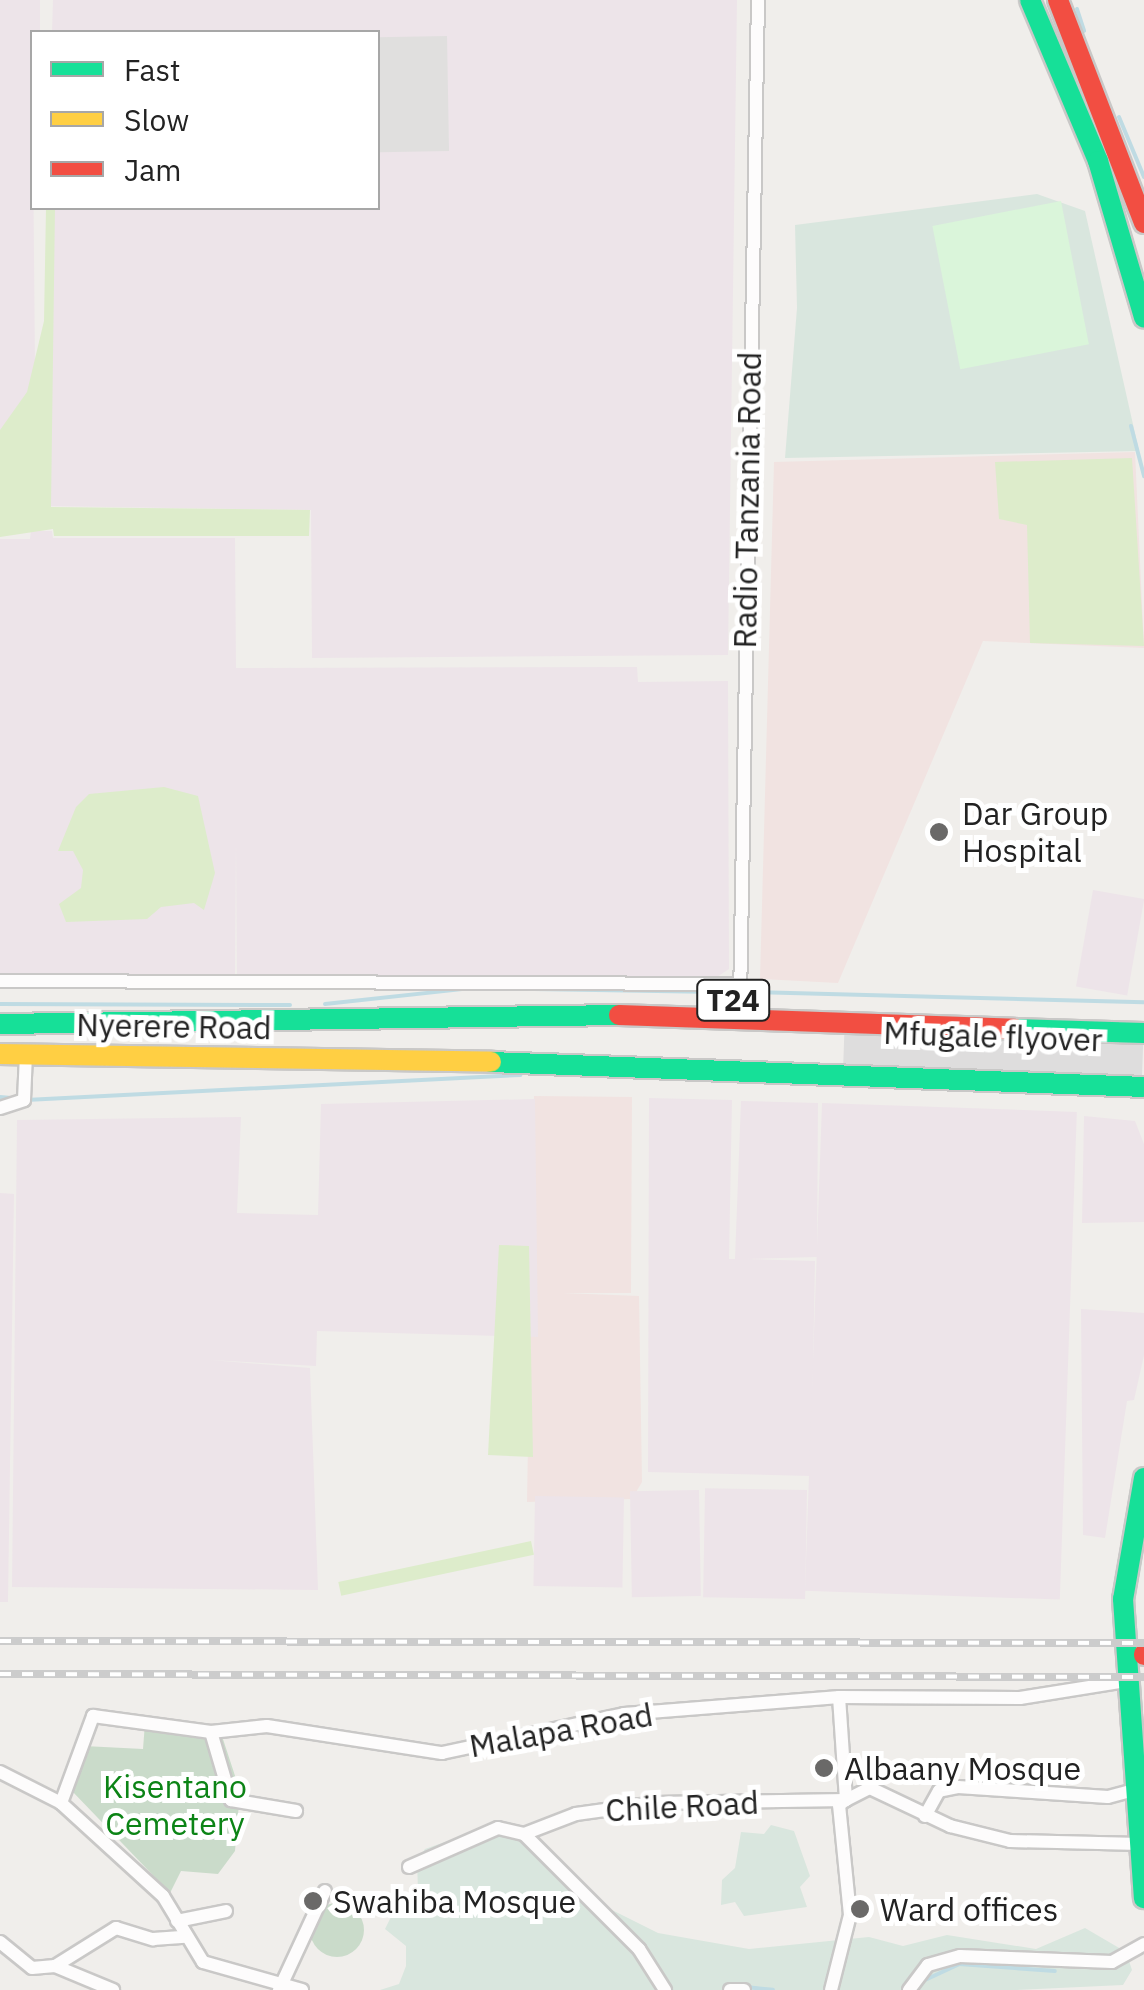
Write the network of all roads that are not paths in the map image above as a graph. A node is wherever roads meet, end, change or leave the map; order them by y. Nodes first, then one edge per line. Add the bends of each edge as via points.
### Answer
1 (758, 0) edge
2 (1030, 0) edge
3 (1058, 0) edge
4 (1144, 224) edge
5 (1144, 316) edge
6 (0, 981) edge
7 (740, 992) junction
8 (1142, 1021) edge
9 (323, 1022) junction
10 (0, 1024) edge
11 (0, 1054) edge
12 (26, 1055) junction
13 (348, 1058) junction
14 (1144, 1072) edge
15 (1144, 1089) edge
16 (0, 1108) edge
17 (1144, 1478) edge
18 (1126, 1682) junction
19 (839, 1697) junction
20 (211, 1732) junction
21 (0, 1772) edge
22 (1135, 1790) junction
23 (846, 1800) junction
24 (61, 1803) junction
25 (296, 1811) dead end
26 (926, 1816) junction
27 (524, 1834) junction
28 (1142, 1855) edge
29 (409, 1867) dead end
30 (326, 1891) dead end
31 (1144, 1898) edge
32 (226, 1911) dead end
33 (177, 1920) junction
34 (185, 1937) junction
35 (0, 1942) edge
36 (1144, 1944) edge
37 (55, 1966) junction
38 (280, 1989) edge
39 (113, 1990) edge
40 (302, 1990) edge
41 (666, 1990) edge
42 (730, 1990) edge
43 (744, 1990) edge
44 (831, 1990) edge
45 (909, 1990) edge

1 - 7 street, Radio Tanzania Road
2 - 5 main road via 1098,161
3 - 4 main road
6 - 7 street
7 - 8 main road, T24
7 - 9 main road, T24 via 524,997
8 - 9 main road, Mfugale flyover via 841,1022 524,1012
9 - 10 main road, Nyerere Road / T24
11 - 12 main road, Nyerere Road / T24
12 - 13 main road, Nyerere Road / T24
12 - 16 street via 24,1100
13 - 14 main road, Mfugale flyover via 550,1049
13 - 15 main road, T24
17 - 18 main road via 1124,1568
18 - 19 street, Malapa Road via 972,1700
18 - 22 main road
19 - 20 street, Malapa Road via 624,1714 442,1754 267,1726
19 - 23 street
20 - 24 street, Malapa Road via 90,1717
20 - 25 street via 232,1800
21 - 24 street
22 - 26 street via 1080,1796 958,1786 939,1791
22 - 28 main road
23 - 26 street, Chile Road via 881,1790
23 - 27 street, Chile Road via 655,1802 576,1814
23 - 44 street via 838,1805 850,1915
24 - 33 street via 164,1896
26 - 28 street, Chile Road via 1010,1841
27 - 29 street, Chile Road via 498,1828
27 - 41 street via 639,1949
28 - 31 main road
30 - 38 street
32 - 33 street
33 - 34 street
34 - 37 street via 152,1939 116,1928
34 - 38 street via 216,1969
35 - 37 street via 32,1968
36 - 45 street via 1112,1962 960,1956 928,1965
37 - 39 street
38 - 40 street
42 - 43 street

